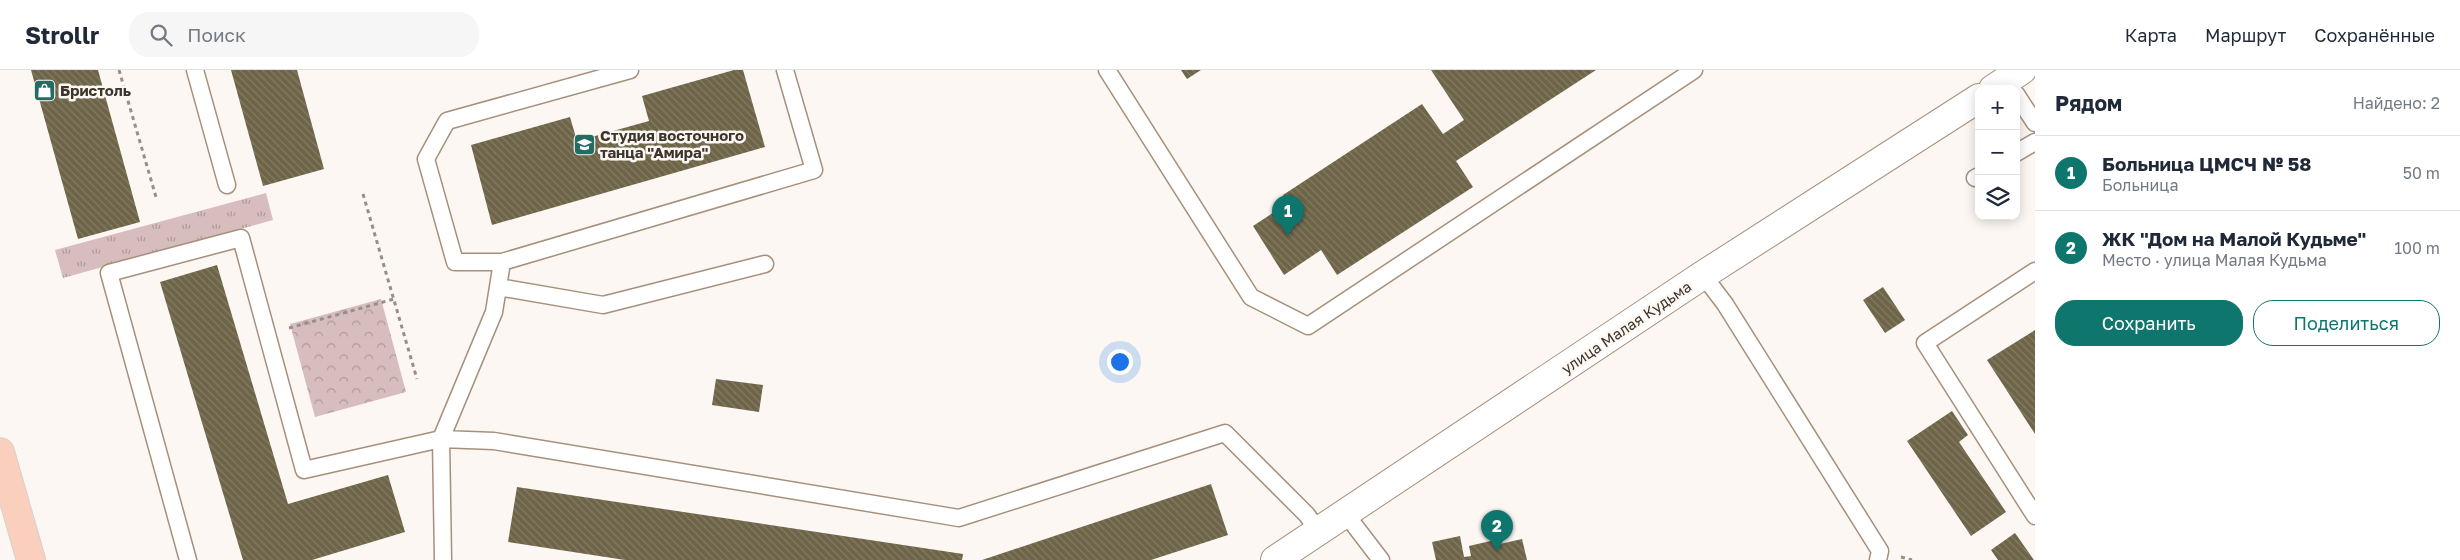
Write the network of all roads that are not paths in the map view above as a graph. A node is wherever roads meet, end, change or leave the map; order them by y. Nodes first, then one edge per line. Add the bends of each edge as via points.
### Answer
1 (195, 70) edge
2 (630, 70) edge
3 (785, 70) edge
4 (1107, 70) edge
5 (1694, 70) edge
6 (2010, 84) edge
7 (1975, 101) edge
8 (2035, 123) edge
9 (2035, 142) edge
10 (2020, 151) edge
11 (227, 185) dead end
12 (502, 262) junction
13 (765, 264) dead end
14 (2035, 271) edge
15 (1703, 275) junction
16 (498, 287) junction
17 (440, 439) junction
18 (0, 452) edge
19 (1345, 514) junction
20 (2035, 516) edge
21 (1318, 531) junction
22 (31, 560) edge
23 (188, 560) edge
24 (443, 560) edge
25 (1275, 560) edge
26 (1381, 560) edge
27 (1878, 560) edge

1 - 11 lane
2 - 12 lane via 447,121 426,159 455,262
3 - 12 lane via 814,170
4 - 5 lane via 1251,297 1308,326
6 - 8 lane
7 - 15 street, улица Малая Кудьма
9 - 10 lane
12 - 16 lane
13 - 16 lane via 603,305
14 - 20 lane via 1925,343
15 - 19 street, улица Малая Кудьма
15 - 27 lane via 1725,304 1880,551
16 - 17 lane via 494,312
17 - 21 lane via 494,441 959,518 1225,433 1307,515
17 - 23 lane via 304,470 241,238 110,273
17 - 24 lane
18 - 22 main road
19 - 21 street, улица Малая Кудьма
19 - 26 lane
21 - 25 street, улица Малая Кудьма

